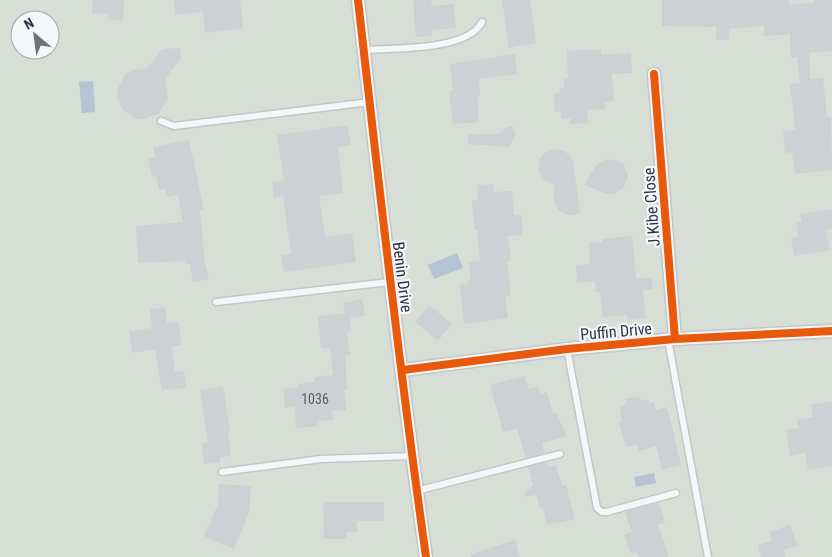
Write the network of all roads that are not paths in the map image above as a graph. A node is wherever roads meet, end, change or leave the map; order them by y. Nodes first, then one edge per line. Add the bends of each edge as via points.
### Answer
1 (358, 0) edge
2 (482, 22) dead end
3 (364, 50) junction
4 (654, 74) dead end
5 (371, 102) junction
6 (161, 121) dead end
7 (389, 282) junction
8 (216, 302) dead end
9 (832, 331) edge
10 (671, 340) junction
11 (567, 349) junction
12 (403, 370) junction
13 (560, 454) dead end
14 (411, 456) junction
15 (222, 472) dead end
16 (416, 491) junction
17 (676, 493) dead end
18 (426, 557) edge
19 (708, 557) edge

1 - 3 street, Benin Drive
2 - 3 lane via 479,29 466,38 449,43
3 - 5 street, Benin Drive
4 - 10 street, J.Kibe Close
5 - 6 lane via 174,126
5 - 7 street, Benin Drive
7 - 8 lane
7 - 12 street, Benin Drive
9 - 10 street, Puffin Drive
10 - 11 street, Puffin Drive
10 - 19 lane
11 - 12 street, Puffin Drive
11 - 17 lane via 596,508 607,512
12 - 14 street, Benin Drive
13 - 16 lane
14 - 15 lane via 321,459
14 - 16 street, Benin Drive
16 - 18 street, Benin Drive

